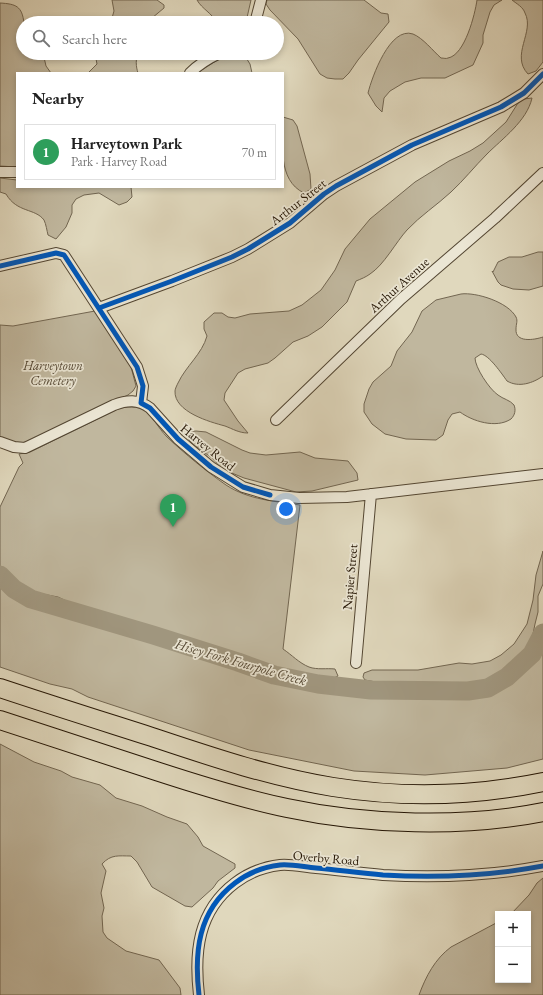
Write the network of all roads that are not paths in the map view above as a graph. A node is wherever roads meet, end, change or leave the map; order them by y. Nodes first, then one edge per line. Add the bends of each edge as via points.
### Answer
1 (261, 0) edge
2 (257, 16) edge
3 (207, 60) edge
4 (191, 72) edge
5 (543, 74) edge
6 (0, 172) edge
7 (16, 172) edge
8 (543, 173) edge
9 (0, 266) edge
10 (99, 308) junction
11 (141, 402) junction
12 (276, 420) dead end
13 (0, 442) edge
14 (543, 474) edge
15 (371, 494) junction
16 (356, 662) dead end
17 (0, 688) edge
18 (0, 720) edge
19 (543, 782) edge
20 (543, 812) edge
21 (543, 866) edge
22 (199, 995) edge

1 - 2 street
3 - 4 street
5 - 10 street, Arthur Street via 524,93 501,107 412,144 336,186 260,243 225,260
6 - 7 street
8 - 12 street, Arthur Avenue via 473,238 400,299
9 - 10 street via 60,253 67,258
10 - 11 street via 137,367 143,386
11 - 13 street via 122,402 25,448 14,448
11 - 15 street, Harvey Road via 150,408 186,447 243,487 270,495 299,498
14 - 15 street, Harvey Road
15 - 16 street, Napier Street
17 - 19 highway via 228,762 299,781 334,787 411,793 488,790
18 - 20 highway via 198,784 286,808 362,819 420,823 495,820
21 - 22 street, Overby Road via 437,876 382,874 293,865 266,867 252,872 219,897 205,920 198,953

